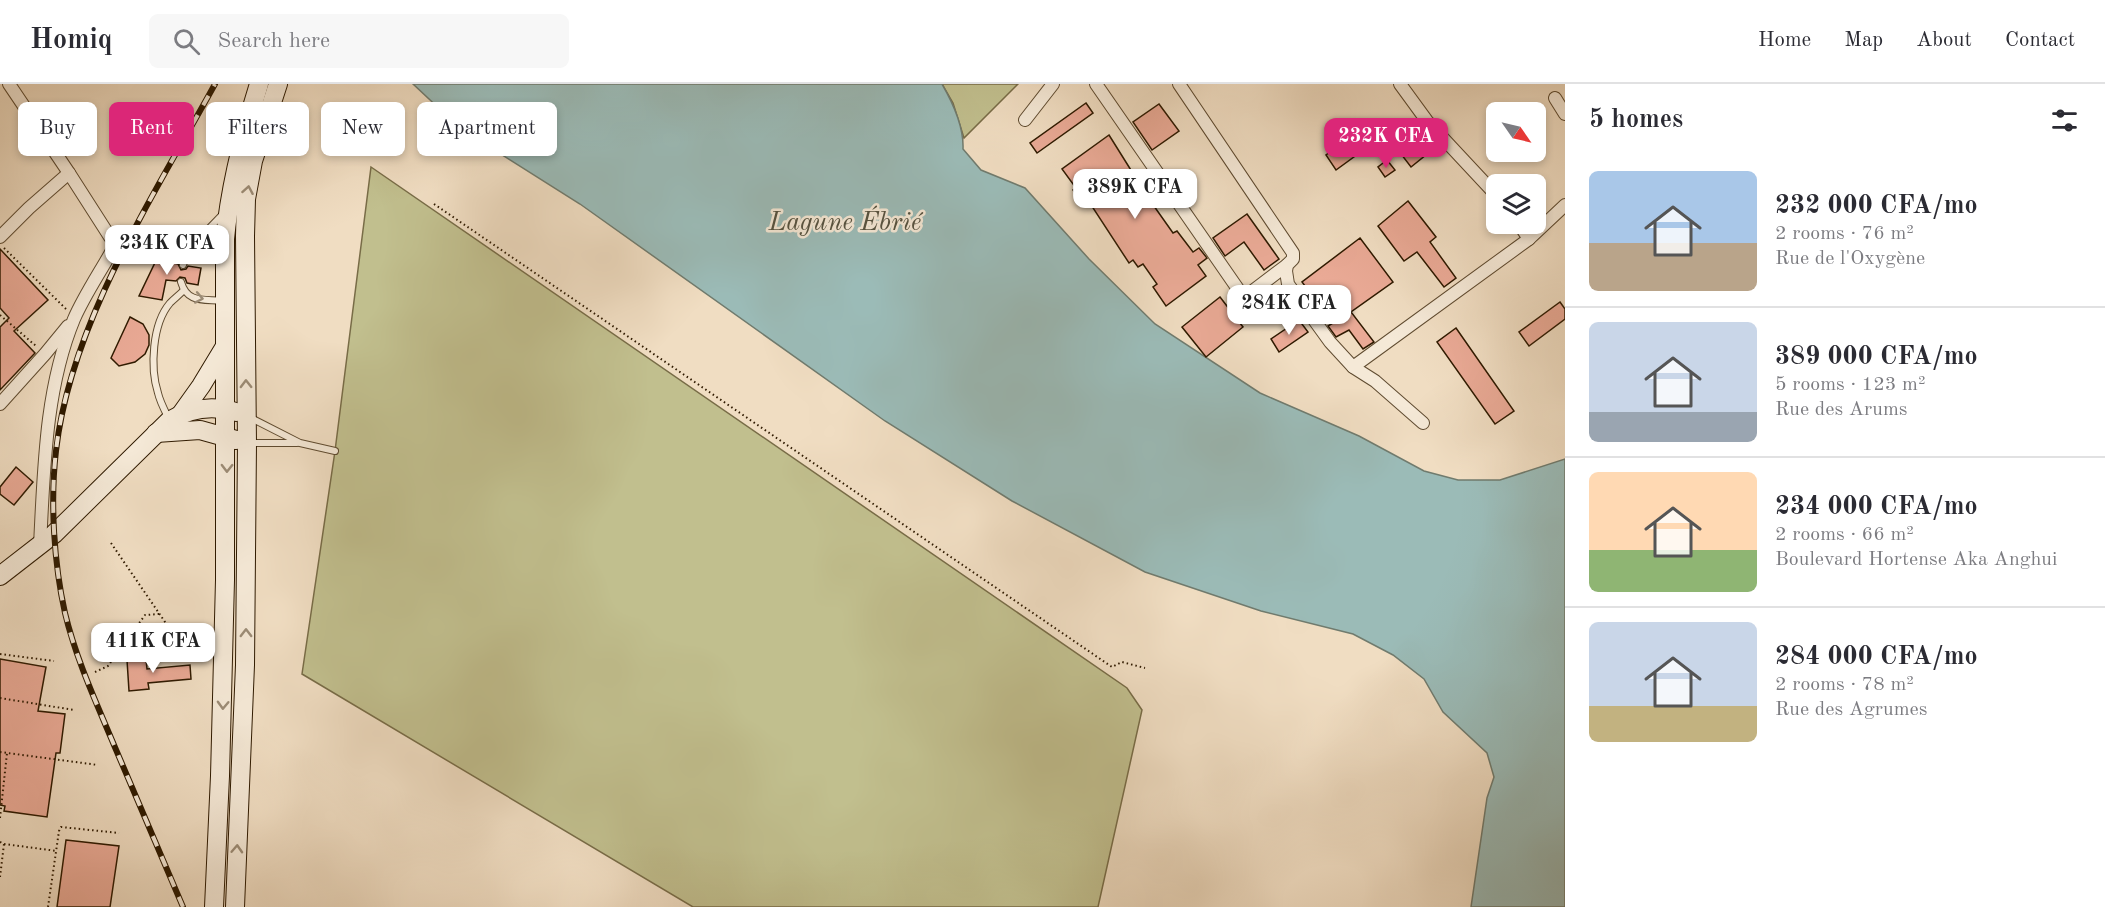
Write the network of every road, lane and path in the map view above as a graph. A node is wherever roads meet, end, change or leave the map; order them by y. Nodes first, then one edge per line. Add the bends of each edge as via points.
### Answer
1 (9, 84) edge
2 (259, 84) edge
3 (278, 84) edge
4 (1053, 84) edge
5 (1096, 84) edge
6 (1179, 84) edge
7 (1400, 84) edge
8 (1555, 98) dead end
9 (1565, 114) edge
10 (1025, 120) dead end
11 (69, 173) junction
12 (1486, 184) edge
13 (434, 204) dead end
14 (1565, 205) edge
15 (228, 209) junction
16 (1526, 234) edge
17 (0, 237) edge
18 (1529, 239) junction
19 (0, 244) edge
20 (183, 265) dead end
21 (1287, 265) junction
22 (181, 282) dead end
23 (183, 291) junction
24 (226, 301) junction
25 (0, 316) edge
26 (75, 318) junction
27 (225, 346) junction
28 (45, 354) junction
29 (1353, 367) junction
30 (0, 404) edge
31 (226, 409) junction
32 (246, 416) junction
33 (169, 422) junction
34 (1423, 423) dead end
35 (227, 438) junction
36 (247, 443) junction
37 (300, 443) junction
38 (335, 451) dead end
39 (111, 543) dead end
40 (40, 545) junction
41 (0, 575) edge
42 (159, 614) junction
43 (178, 641) dead end
44 (0, 654) edge
45 (54, 661) dead end
46 (1145, 668) dead end
47 (95, 672) dead end
48 (0, 698) edge
49 (74, 710) dead end
50 (0, 752) edge
51 (8, 753) junction
52 (99, 765) dead end
53 (0, 818) edge
54 (119, 833) dead end
55 (0, 842) edge
56 (4, 844) junction
57 (57, 851) junction
58 (0, 877) edge
59 (48, 907) edge
60 (214, 907) edge
61 (235, 907) edge

1 - 11 street
2 - 15 main road
32 -> 3 main road via 246,199 253,161
4 - 10 street
5 - 21 street via 1240,292 1246,296
6 - 21 street via 1293,253
7 - 12 street via 1427,122
8 - 9 street
11 - 17 street
11 - 26 street via 114,241
13 - 46 path via 1112,667 1122,662
14 - 18 street
15 - 20 lane via 189,249
15 - 24 main road
16 - 18 street
18 - 29 street
19 - 26 path
21 - 29 street via 1288,284
22 - 23 lane
23 -> 24 lane via 194,298
23 - 33 lane via 166,309 155,347 154,377
24 - 27 main road
25 - 28 path
26 - 28 street
26 - 40 street via 60,359 50,420
27 - 31 main road
27 - 33 main road via 201,386
28 - 30 street
29 - 34 street
31 - 32 main road
31 - 33 main road via 200,409
31 - 35 main road
32 - 36 main road
32 - 37 lane
33 - 35 main road
33 - 40 main road
35 - 36 main road
35 -> 60 main road via 223,698
36 - 37 lane
61 -> 36 main road via 245,665
37 - 38 lane
39 - 42 path
40 - 41 main road
42 - 43 path
42 - 47 path via 145,615 108,666
44 - 45 path
48 - 49 path
50 - 51 path
51 - 52 path
51 - 53 path
54 - 57 path via 64,826 59,831
55 - 56 path
56 - 57 path
56 - 58 path
57 - 59 path

